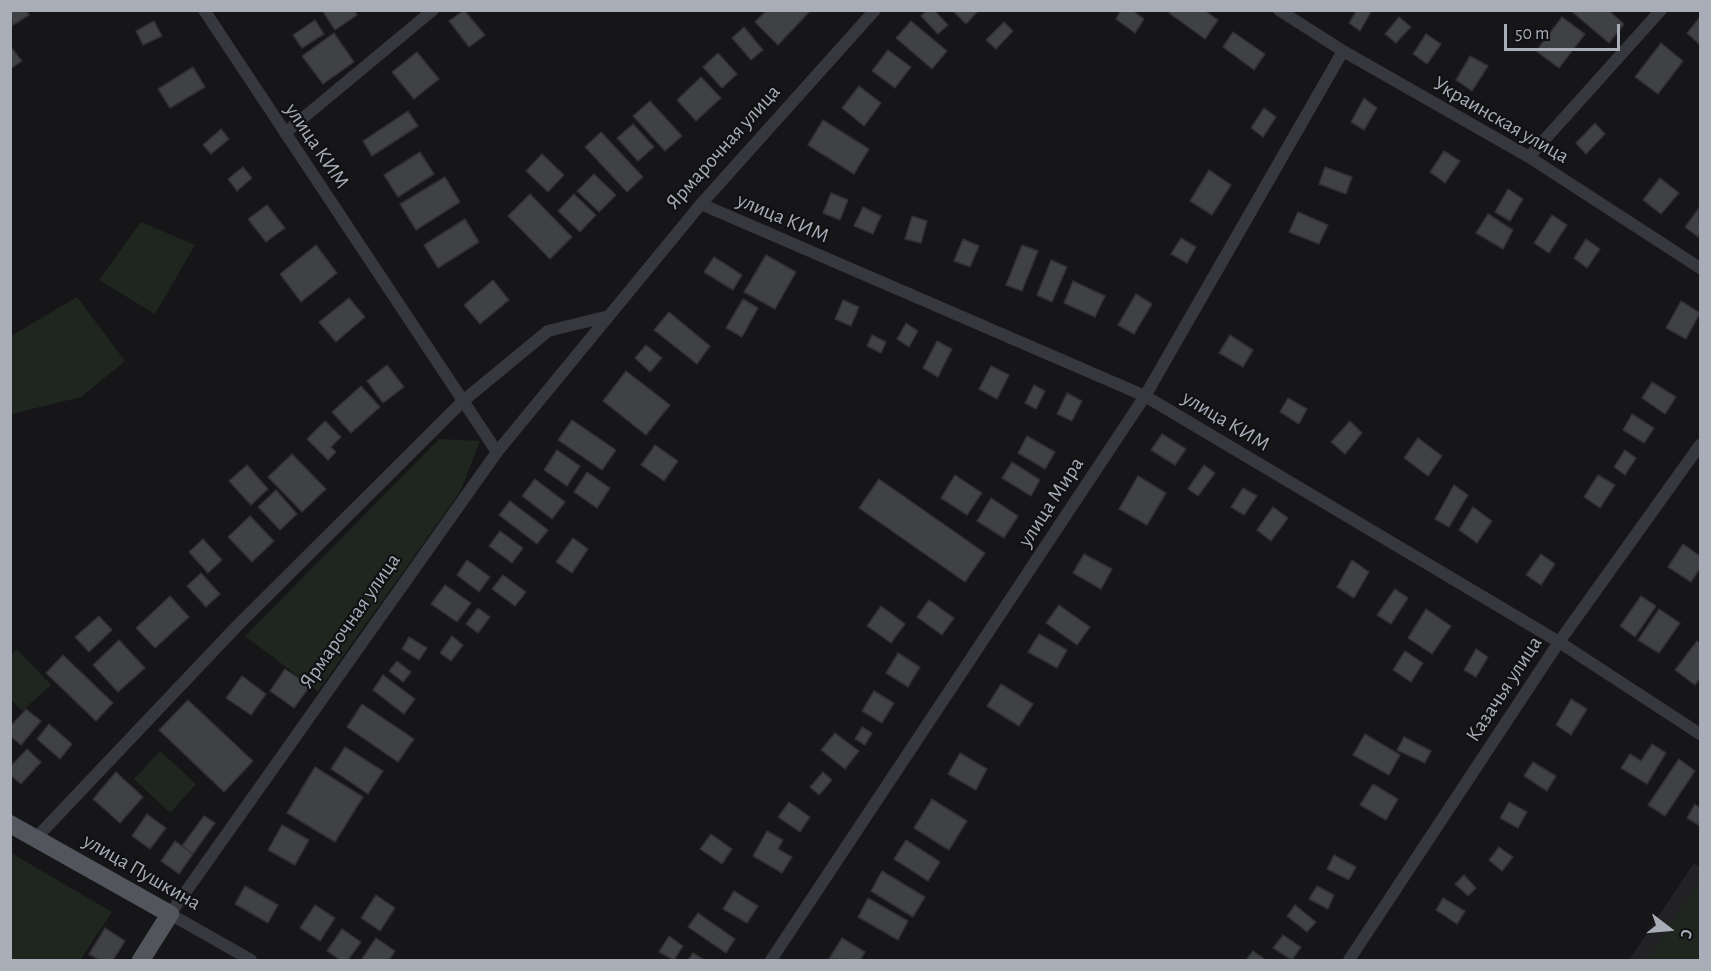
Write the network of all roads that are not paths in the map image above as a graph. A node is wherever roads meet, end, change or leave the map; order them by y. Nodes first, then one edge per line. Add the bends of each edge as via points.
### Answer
1 (204, 10) edge
2 (433, 10) edge
3 (875, 10) edge
4 (1279, 10) edge
5 (1661, 10) edge
6 (1343, 51) junction
7 (285, 133) junction
8 (1529, 157) junction
9 (701, 204) junction
10 (1701, 268) edge
11 (609, 316) junction
12 (1145, 396) junction
13 (463, 401) junction
14 (1701, 445) edge
15 (497, 452) junction
16 (1559, 642) junction
17 (1701, 734) edge
18 (10, 824) edge
19 (36, 838) junction
20 (170, 914) junction
21 (141, 960) edge
22 (251, 960) edge
23 (771, 960) edge
24 (1349, 960) edge

1 - 7 street, улица КИМ
2 - 7 street
3 - 9 street, Ярмарочная улица
4 - 6 street, Украинская улица
5 - 8 street
6 - 8 street, Украинская улица
6 - 12 street, улица Мира
7 - 13 street, улица КИМ
8 - 10 street, Украинская улица
9 - 11 street, Ярмарочная улица
9 - 12 street, улица КИМ
11 - 13 street via 548,331
11 - 15 street, Ярмарочная улица
12 - 16 street, улица КИМ
12 - 23 street, улица Мира
13 - 15 street, улица КИМ
13 - 19 street via 237,626
14 - 16 street, Казачья улица
15 - 20 street, Ярмарочная улица
16 - 17 street, улица КИМ
16 - 24 street, Казачья улица
18 - 19 main road, улица Пушкина
19 - 20 main road, улица Пушкина
20 - 21 main road, Ярмарочная улица
20 - 22 street, улица Пушкина

